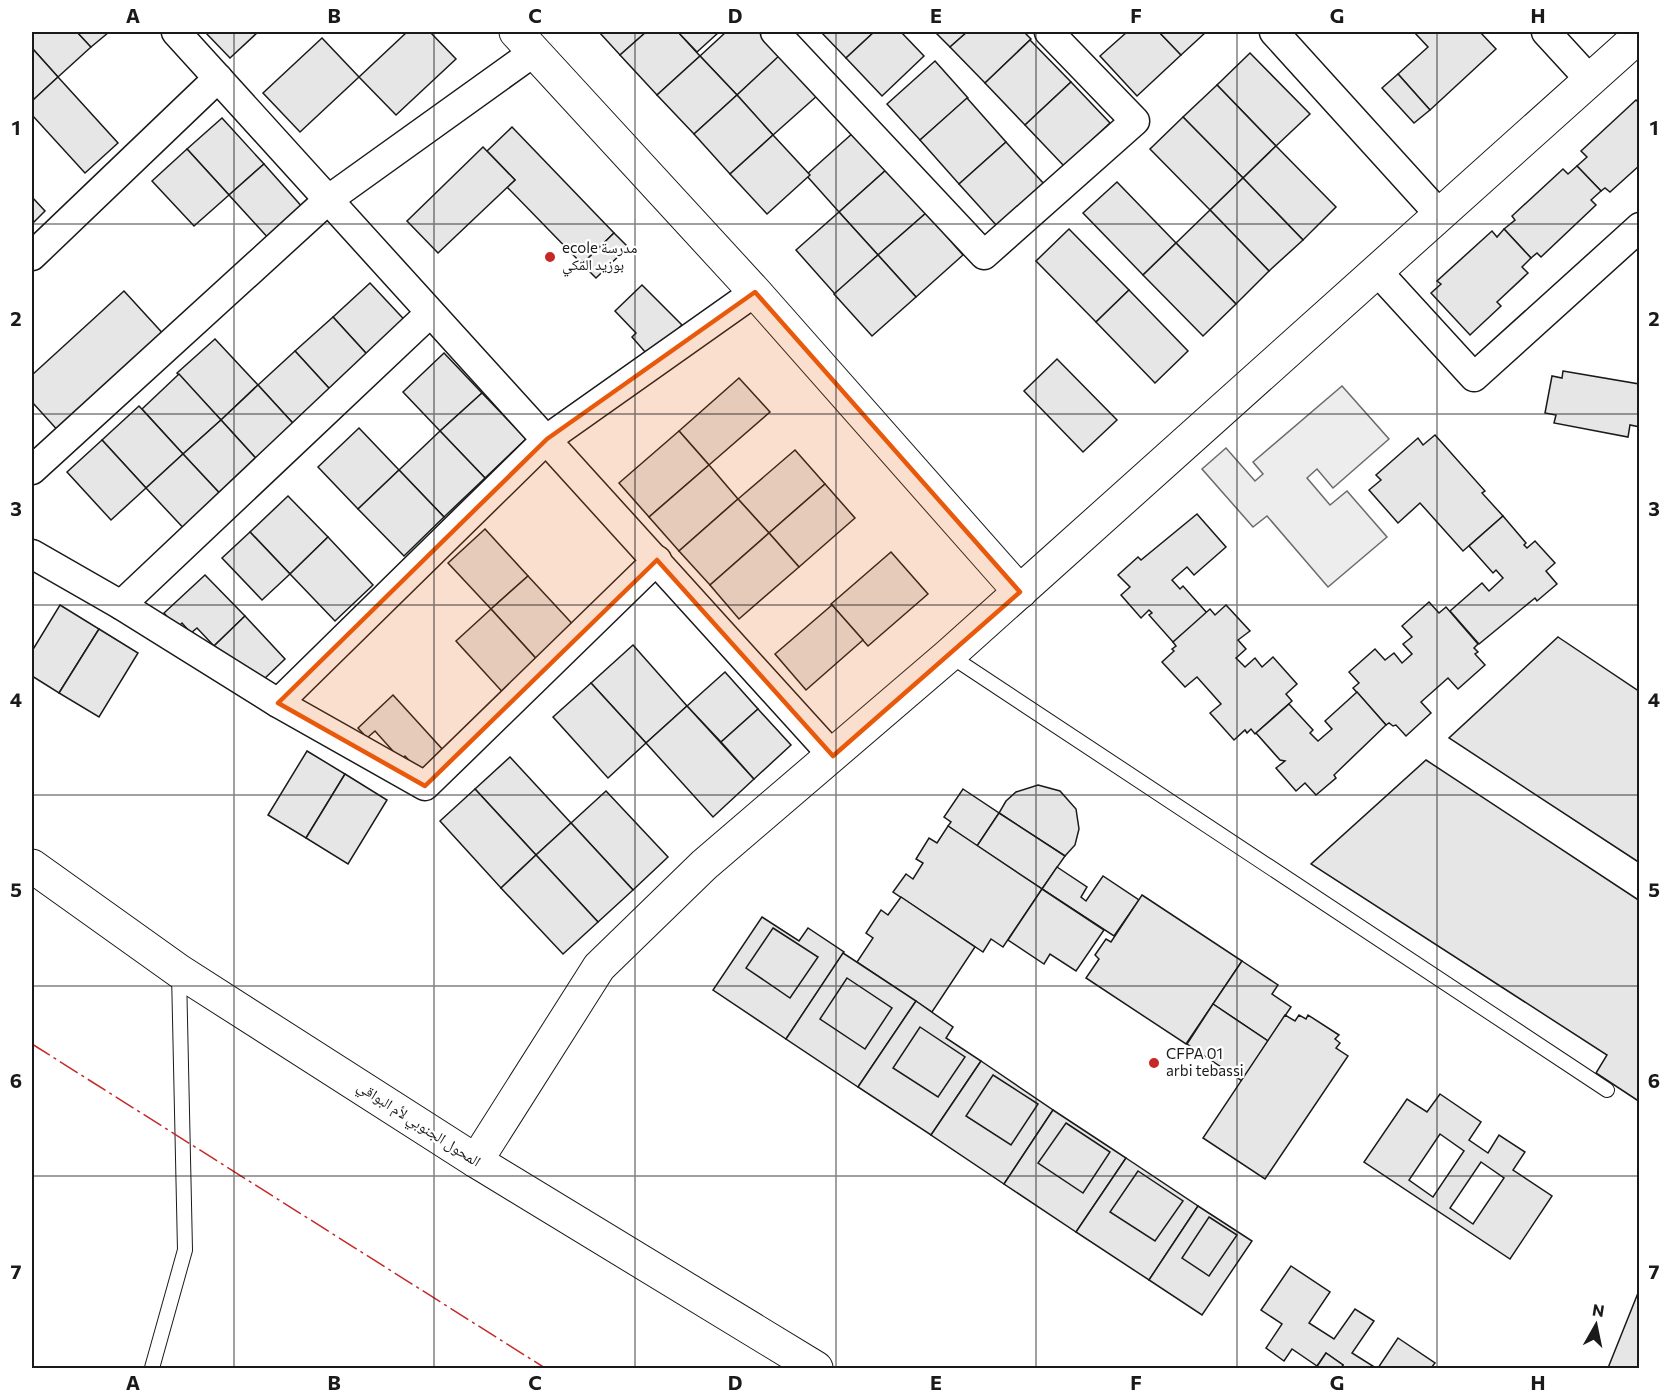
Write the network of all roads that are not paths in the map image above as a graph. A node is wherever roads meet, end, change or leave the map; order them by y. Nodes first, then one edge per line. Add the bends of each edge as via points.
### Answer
1 (176, 32) edge
2 (775, 32) edge
3 (1049, 32) edge
4 (1274, 32) edge
5 (1546, 32) edge
6 (1640, 36) edge
7 (525, 42) edge
8 (218, 78) junction
9 (1590, 80) junction
10 (329, 199) junction
11 (1440, 215) junction
12 (1640, 227) edge
13 (32, 256) edge
14 (1377, 271) junction
15 (755, 292) junction
16 (430, 313) junction
17 (547, 439) junction
18 (32, 470) edge
19 (32, 554) edge
20 (657, 560) junction
21 (1020, 592) junction
22 (121, 605) junction
23 (949, 655) junction
24 (278, 703) junction
25 (833, 756) junction
26 (32, 866) edge
27 (179, 971) junction
28 (1607, 1090) dead end
29 (476, 1161) junction
30 (152, 1368) edge
31 (808, 1368) edge

1 - 8 street
2 - 3 street via 984,255 1136,122
4 - 11 street
5 - 9 street
6 - 9 street
7 - 10 street
7 - 15 street
8 - 10 street
8 - 13 street
9 - 11 street
10 - 16 street
10 - 18 street
11 - 14 street
12 - 14 street via 1474,377
14 - 21 street
15 - 17 street
15 - 21 street
16 - 17 street
16 - 22 street
17 - 20 street
17 - 24 street
19 - 22 street
20 - 24 street via 425,786
20 - 25 street
21 - 23 street
22 - 24 street
23 - 25 street
23 - 28 lane
25 - 29 street via 704,865 598,967
26 - 27 street, المحول الجنوبي لأم البواقي
27 - 29 street, المحول الجنوبي لأم البواقي
27 - 30 lane via 185,1250
29 - 31 street, المحول الجنوبي لأم البواقي

